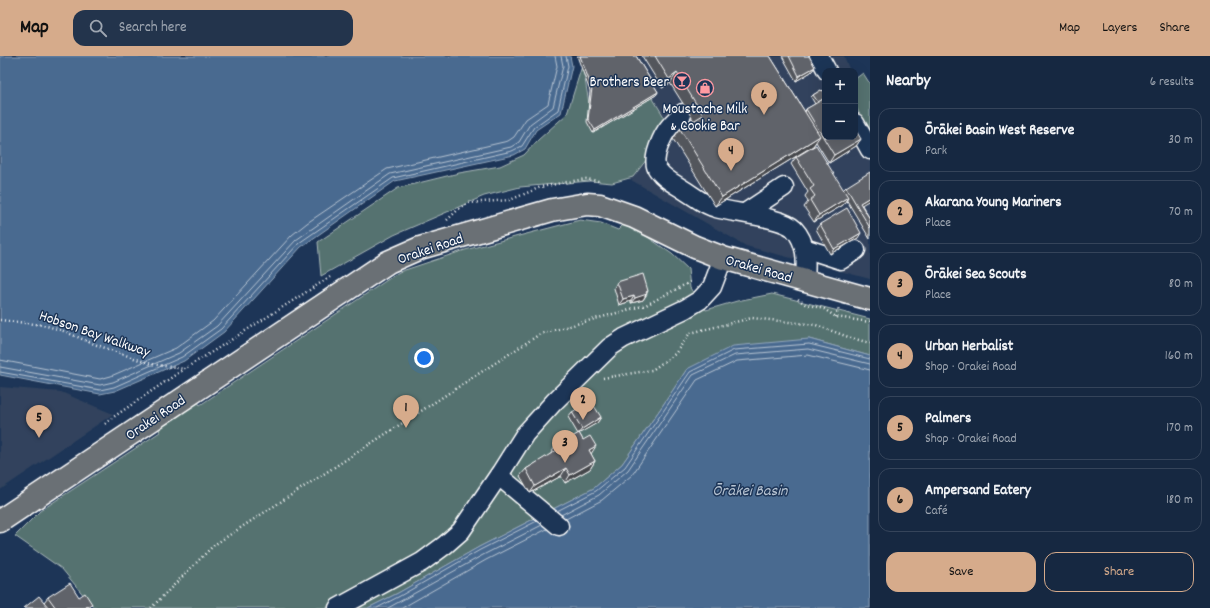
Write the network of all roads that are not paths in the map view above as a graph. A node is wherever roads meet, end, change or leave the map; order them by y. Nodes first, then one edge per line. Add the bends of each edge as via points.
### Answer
1 (819, 56) edge
2 (825, 68) edge
3 (683, 113) dead end
4 (858, 128) edge
5 (870, 150) edge
6 (784, 187) dead end
7 (745, 213) junction
8 (804, 248) junction
9 (856, 250) dead end
10 (722, 258) junction
11 (799, 288) junction
12 (870, 299) edge
13 (499, 476) junction
14 (0, 521) edge
15 (559, 526) dead end
16 (338, 608) edge

1 - 2 lane
3 - 7 lane via 669,127 660,144 654,159 657,169 667,180 713,208
4 - 5 lane
6 - 7 lane
7 - 8 lane via 793,228
8 - 9 lane via 841,260
8 - 11 lane via 806,262
10 - 11 main road, Orakei Road
10 - 13 lane via 712,287 700,300 610,347 558,397 525,434
10 - 14 main road, Orakei Road via 689,245 634,217 600,205 587,204 552,210 420,248 388,262
11 - 12 main road, Orakei Road
13 - 15 lane
13 - 16 lane via 461,531 445,545 422,562

